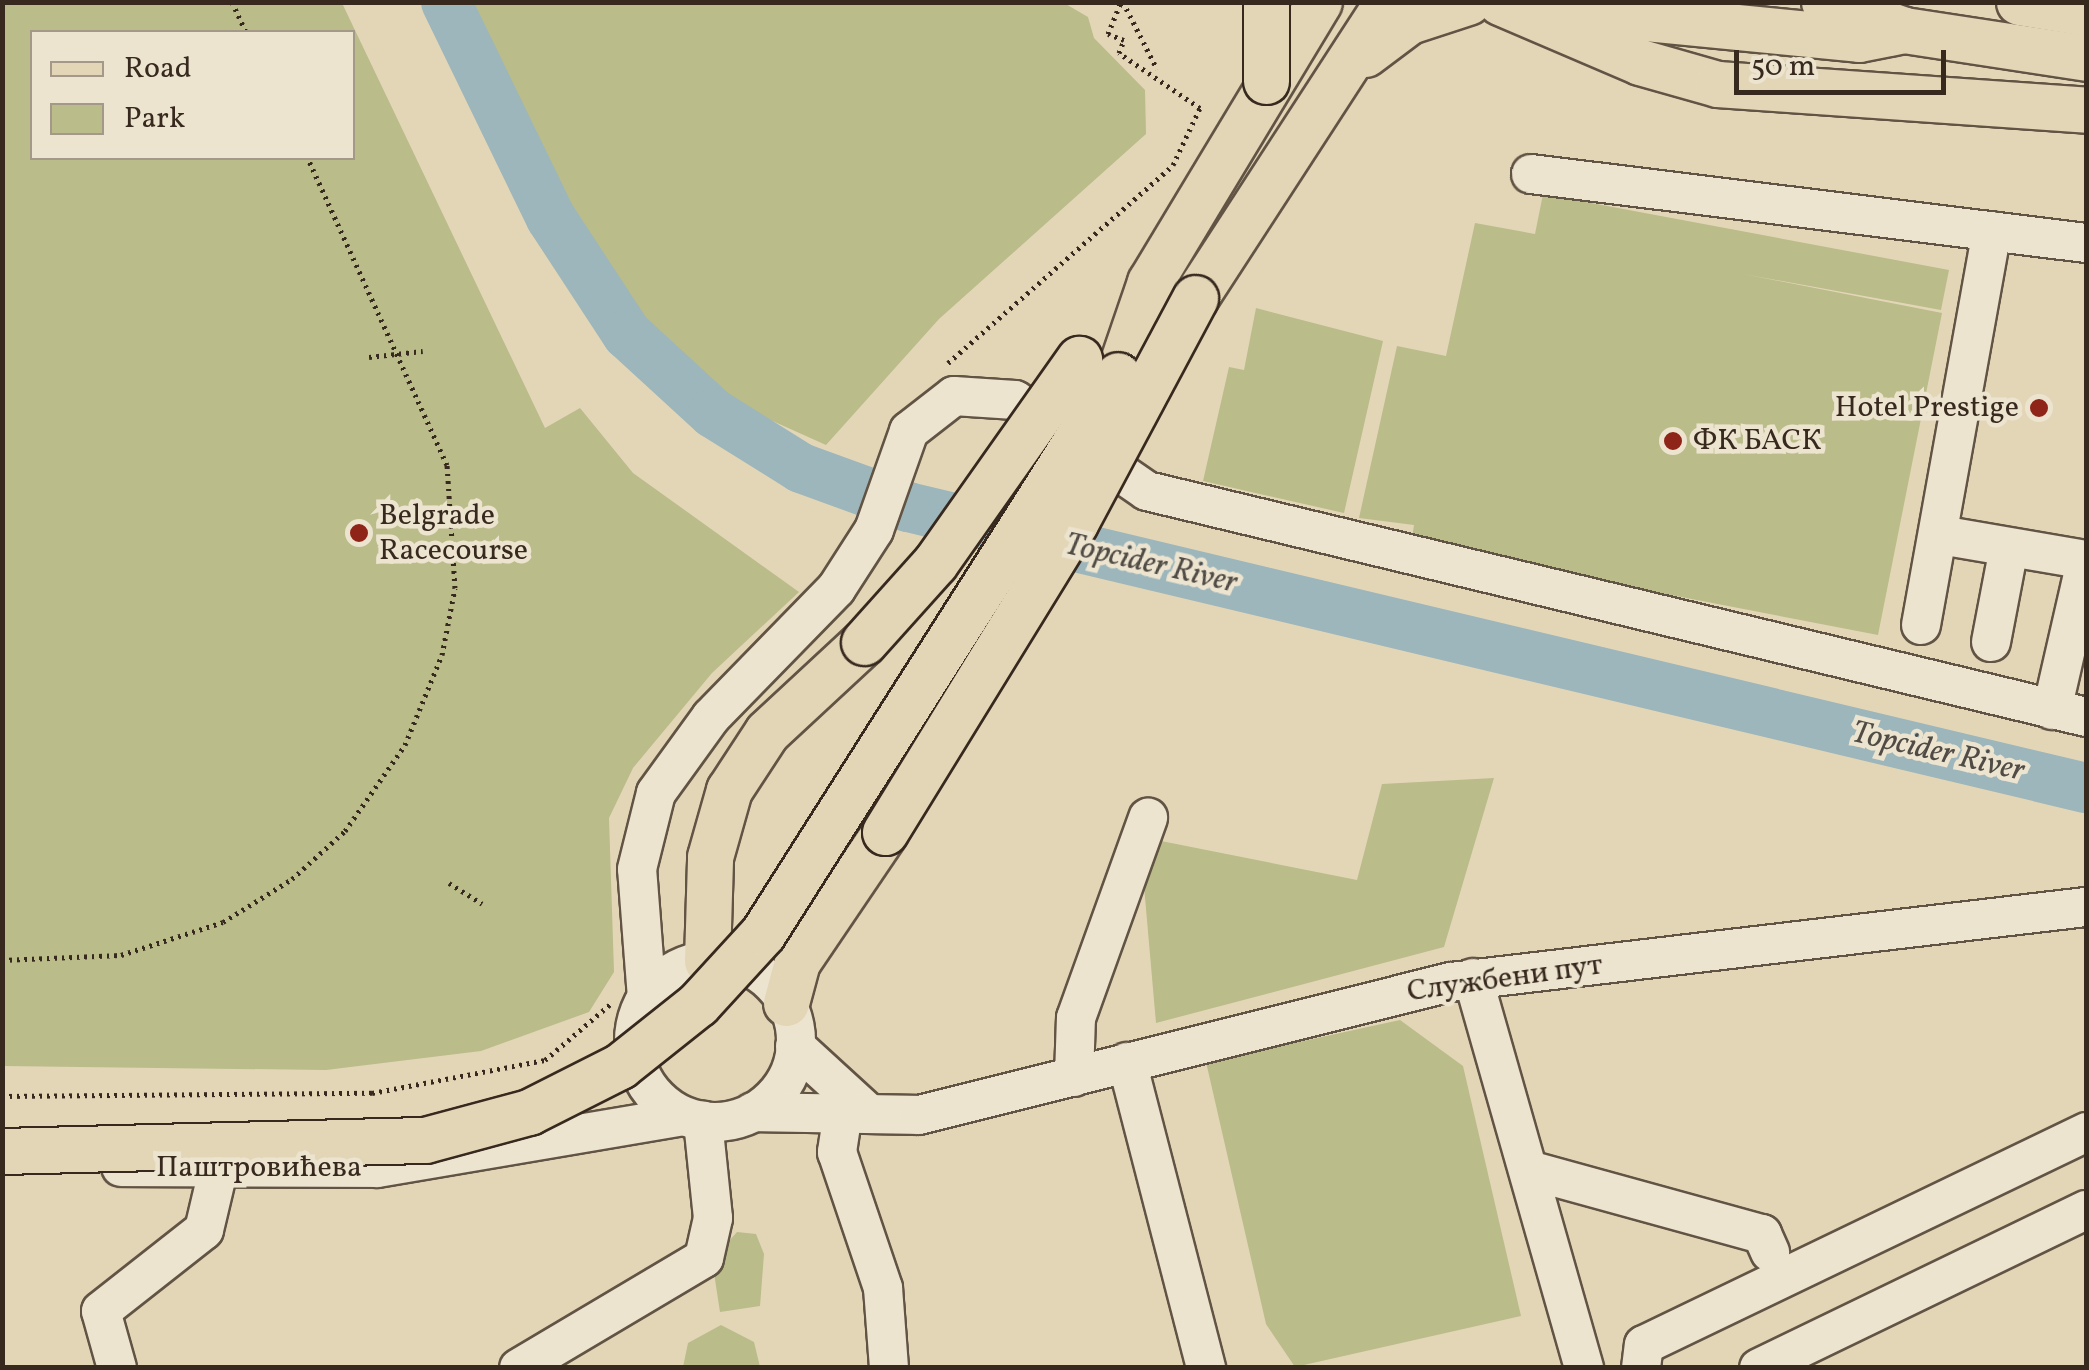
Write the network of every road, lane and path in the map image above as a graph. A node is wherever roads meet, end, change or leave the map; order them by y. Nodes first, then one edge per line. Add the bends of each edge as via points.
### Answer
1 (232, 2) edge
2 (1122, 2) edge
3 (1266, 2) edge
4 (1318, 2) edge
5 (1387, 2) edge
6 (1468, 2) edge
7 (1500, 2) edge
8 (1524, 2) edge
9 (1824, 2) edge
10 (2020, 2) edge
11 (2086, 13) edge
12 (245, 30) edge
13 (1904, 30) junction
14 (2086, 58) edge
15 (1159, 71) junction
16 (1346, 72) junction
17 (1266, 81) junction
18 (2086, 110) edge
19 (309, 160) edge
20 (1531, 174) dead end
21 (1992, 232) junction
22 (2086, 244) edge
23 (1150, 282) junction
24 (1195, 298) junction
25 (423, 351) dead end
26 (399, 353) junction
27 (370, 357) dead end
28 (937, 372) dead end
29 (1118, 375) junction
30 (1940, 535) junction
31 (2009, 548) junction
32 (2086, 561) edge
33 (1921, 625) dead end
34 (1991, 642) dead end
35 (2070, 714) edge
36 (1148, 818) dead end
37 (449, 883) dead end
38 (482, 904) dead end
39 (2086, 907) edge
40 (642, 918) junction
41 (2, 960) edge
42 (694, 964) junction
43 (1473, 978) junction
44 (634, 990) junction
45 (791, 1024) junction
46 (634, 1050) junction
47 (1127, 1062) junction
48 (1074, 1077) junction
49 (2, 1096) edge
50 (854, 1111) junction
51 (753, 1112) junction
52 (693, 1118) junction
53 (2086, 1132) edge
54 (515, 1150) junction
55 (2, 1155) edge
56 (1529, 1170) junction
57 (218, 1171) junction
58 (2086, 1210) edge
59 (1770, 1252) dead end
60 (117, 1368) edge
61 (520, 1368) edge
62 (889, 1368) edge
63 (1206, 1368) edge
64 (1584, 1368) edge
65 (1641, 1368) edge
66 (1759, 1368) edge

1 - 12 path
2 - 15 path
2 - 15 path via 1108,34 1124,40 1120,53
3 - 17 main road, bridge
4 - 17 main road
5 - 16 main road
6 - 16 main road via 1396,29
7 - 18 main road via 1640,62 1718,84
8 - 13 main road via 1859,40
9 - 13 main road via 1865,9
10 - 11 main road
13 - 14 main road
15 - 28 path via 1200,108 1173,165
16 - 24 main road
17 - 23 main road
19 - 26 path
20 - 21 street
21 - 22 street
21 - 30 street
23 - 29 main road
23 - 42 main road, bridge via 1037,409 896,608 768,732 734,779 714,834
24 - 29 main road, bridge
24 - 45 main road, bridge via 1074,523 797,962
25 - 26 path
26 - 27 path
26 - 41 path via 446,465 456,520 442,655 404,745 344,830 292,879 223,922 121,955
29 - 55 main road, bridge via 801,880 718,985 632,1058 530,1112 425,1140
30 - 31 street
30 - 33 street
31 - 32 street
31 - 34 street
32 - 35 street
35 - 40 street via 1147,491 994,394 933,406 898,457 874,530 836,589 666,774 640,847
36 - 48 street via 1076,1018
37 - 38 path
39 - 43 street, Службени пут
40 - 42 street
40 - 44 street
42 - 44 street
42 - 45 street via 757,973
43 - 47 street, Службени пут
43 - 56 street
44 - 46 street
44 - 49 path via 544,1060 372,1093
45 - 50 street
45 - 51 street via 783,1084
46 - 52 street via 650,1090
46 - 54 street, Паштровићева via 599,1107
47 - 48 street, Службени пут
47 - 63 street
48 - 50 street, Службени пут
50 - 51 street, Службени пут
50 - 62 street via 837,1152 883,1288
51 - 52 street
52 - 54 street, Паштровићева
52 - 61 street via 713,1218 704,1258
53 - 65 street via 1644,1345
54 - 57 street, Паштровићева via 377,1168
55 - 57 street, Паштровићева
56 - 59 street via 1762,1234
56 - 64 street
57 - 60 street via 204,1230 101,1311
58 - 66 street

